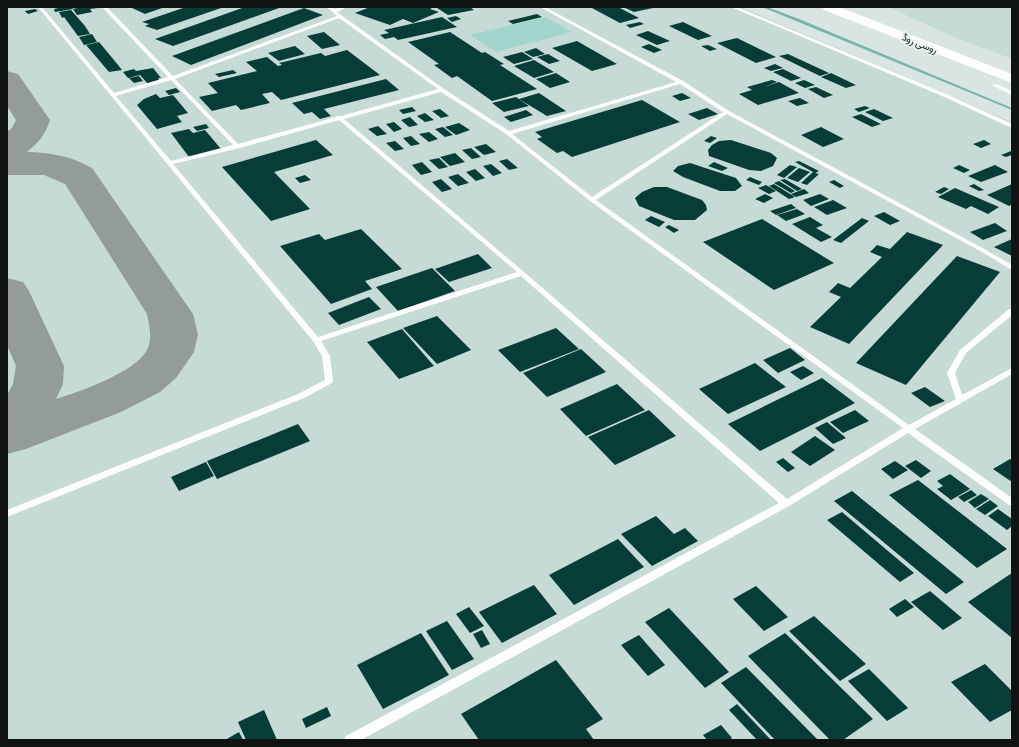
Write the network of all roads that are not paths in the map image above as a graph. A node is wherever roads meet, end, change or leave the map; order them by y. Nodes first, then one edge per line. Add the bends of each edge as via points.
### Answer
1 (40, 7) edge
2 (104, 7) edge
3 (346, 7) edge
4 (542, 7) edge
5 (733, 7) edge
6 (828, 7) edge
7 (847, 7) edge
8 (335, 12) edge
9 (1012, 71) edge
10 (172, 78) junction
11 (1012, 79) edge
12 (681, 82) junction
13 (995, 85) dead end
14 (442, 90) junction
15 (1012, 93) edge
16 (113, 95) junction
17 (727, 112) junction
18 (339, 117) junction
19 (1012, 126) edge
20 (508, 133) junction
21 (238, 147) junction
22 (169, 163) junction
23 (592, 200) junction
24 (1012, 268) edge
25 (522, 273) junction
26 (1012, 311) edge
27 (316, 340) junction
28 (1012, 371) edge
29 (960, 400) junction
30 (908, 430) junction
31 (1012, 503) edge
32 (786, 504) junction
33 (7, 514) edge
34 (379, 725) junction
35 (350, 740) edge
36 (356, 740) edge

1 - 16 lane
2 - 10 lane
3 - 8 lane
4 - 12 lane
5 - 19 lane
6 - 11 main road, روسی روڈ
7 - 9 main road, روسی روڈ
8 - 10 lane
8 - 14 lane
10 - 16 lane
10 - 21 lane
12 - 17 lane
12 - 20 lane
13 - 15 lane
14 - 18 lane
14 - 20 lane
16 - 22 lane
17 - 23 lane
17 - 24 lane via 984,250
18 - 21 lane
18 - 25 lane
20 - 23 lane
21 - 22 lane
22 - 27 lane
23 - 30 lane
25 - 27 lane
25 - 32 lane
26 - 29 lane via 963,352 951,373
27 - 33 lane via 326,356 329,381 301,396
28 - 29 lane
29 - 30 lane
30 - 31 lane
30 - 32 lane
32 - 34 lane
34 - 35 lane
34 - 36 lane

